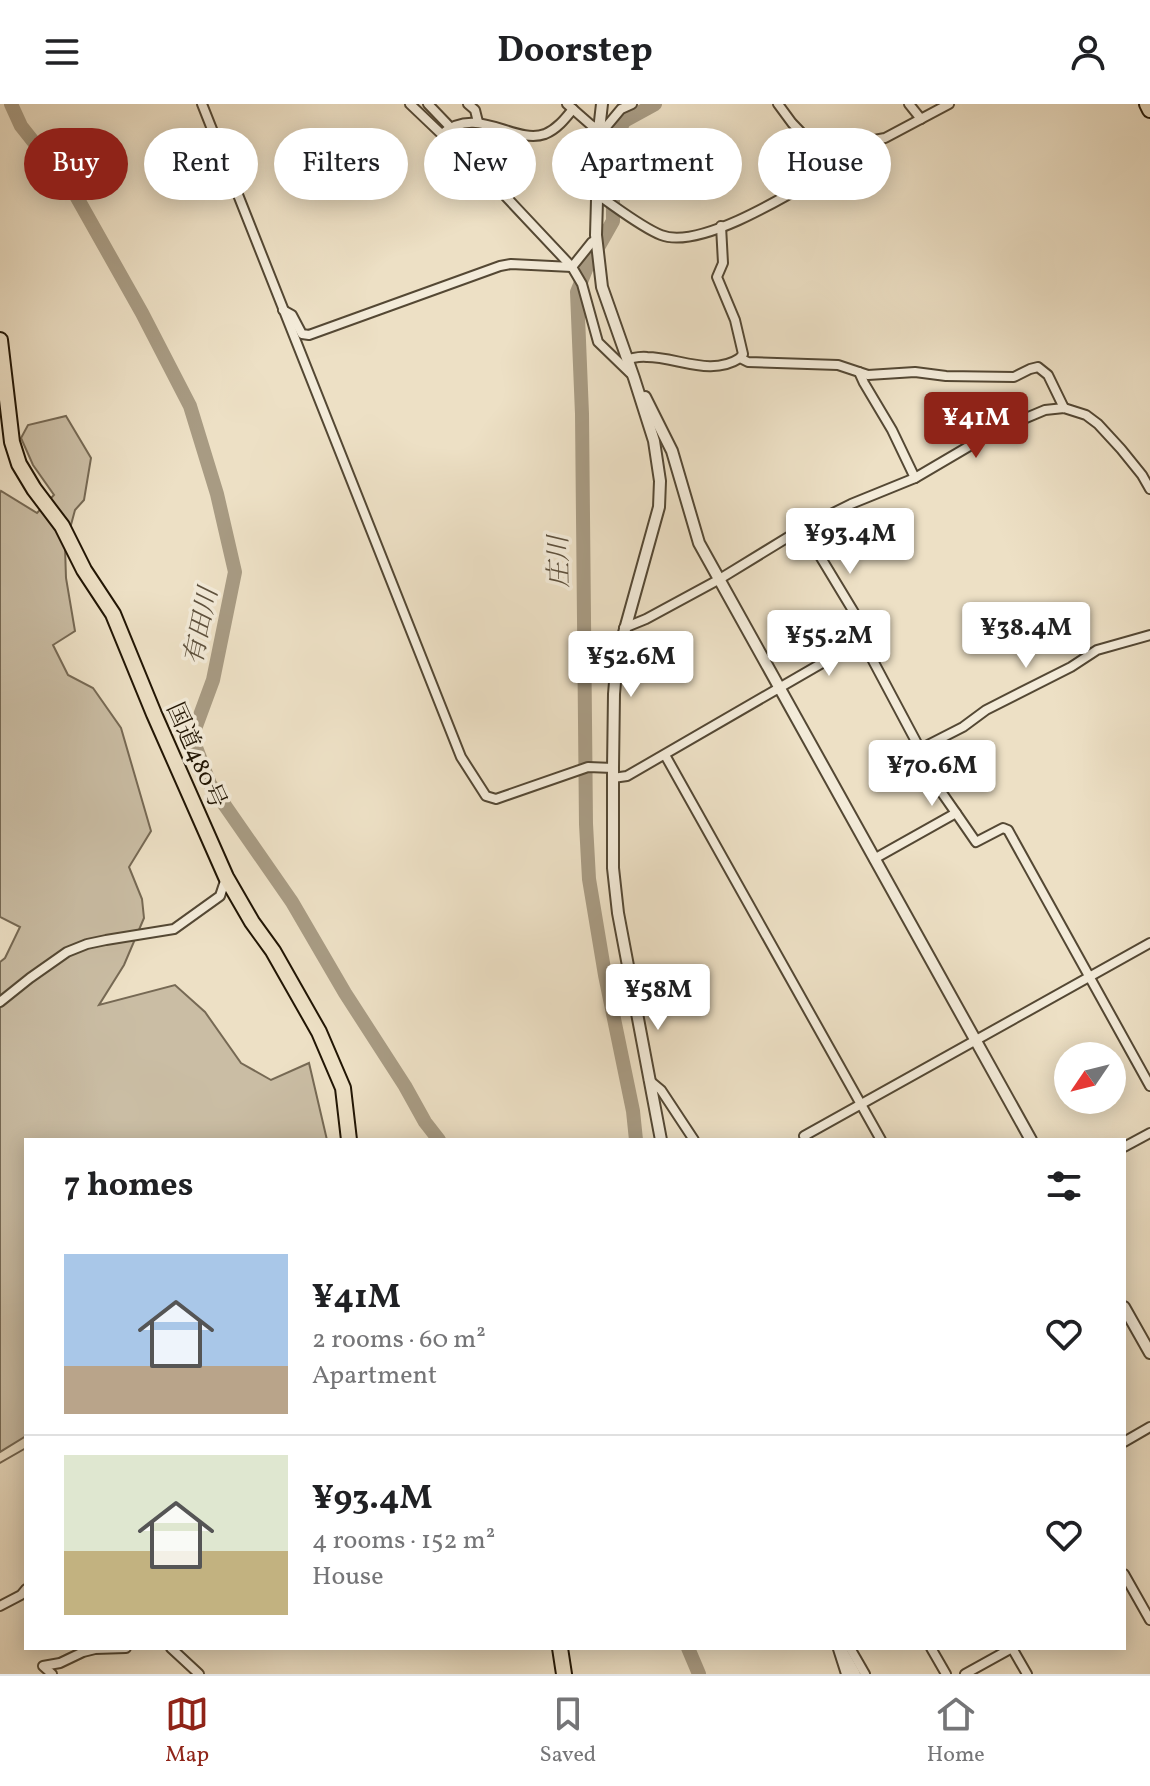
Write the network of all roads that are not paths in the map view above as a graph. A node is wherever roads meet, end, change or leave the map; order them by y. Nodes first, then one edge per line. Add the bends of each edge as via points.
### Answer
1 (202, 104) edge
2 (410, 104) edge
3 (428, 104) edge
4 (468, 104) edge
5 (602, 104) edge
6 (632, 104) edge
7 (778, 104) edge
8 (909, 104) edge
9 (949, 104) edge
10 (1147, 104) edge
11 (570, 107) edge
12 (1150, 110) edge
13 (921, 119) junction
14 (478, 122) junction
15 (442, 128) edge
16 (444, 128) edge
17 (457, 128) edge
18 (596, 128) edge
19 (599, 128) edge
20 (604, 128) edge
21 (797, 128) edge
22 (891, 135) edge
23 (509, 200) edge
24 (598, 200) edge
25 (606, 200) edge
26 (778, 200) edge
27 (721, 226) junction
28 (596, 240) junction
29 (572, 267) junction
30 (283, 310) junction
31 (1, 345) edge
32 (740, 358) junction
33 (628, 359) junction
34 (859, 372) junction
35 (634, 378) junction
36 (1064, 408) junction
37 (672, 451) junction
38 (656, 454) junction
39 (915, 478) junction
40 (1150, 489) edge
41 (803, 528) junction
42 (718, 580) junction
43 (624, 628) junction
44 (1150, 635) edge
45 (862, 640) junction
46 (780, 689) junction
47 (920, 749) junction
48 (665, 755) junction
49 (613, 773) junction
50 (956, 813) junction
51 (874, 859) junction
52 (226, 877) junction
53 (1150, 943) edge
54 (1089, 978) junction
55 (0, 1002) edge
56 (975, 1041) junction
57 (649, 1080) junction
58 (1150, 1086) edge
59 (861, 1104) junction
60 (1150, 1133) edge
61 (349, 1138) edge
62 (661, 1138) edge
63 (693, 1138) edge
64 (805, 1138) edge
65 (880, 1138) edge
66 (1030, 1138) edge
67 (1126, 1146) edge
68 (1126, 1311) edge
69 (1150, 1353) edge
70 (1150, 1427) edge
71 (1126, 1441) edge
72 (1126, 1578) edge
73 (24, 1591) edge
74 (0, 1606) edge
75 (1150, 1620) edge
76 (91, 1650) edge
77 (173, 1650) edge
78 (560, 1650) edge
79 (840, 1650) edge
80 (840, 1650) edge
81 (851, 1650) edge
82 (932, 1650) edge
83 (1008, 1650) edge
84 (1013, 1650) edge
85 (52, 1674) edge
86 (199, 1674) edge
87 (564, 1674) edge
88 (846, 1674) edge
89 (855, 1674) edge
90 (865, 1674) edge
91 (946, 1674) edge
92 (965, 1674) edge
93 (1027, 1674) edge

1 - 30 street
2 - 15 street
3 - 16 street
4 - 14 street
5 - 19 street
6 - 20 street
7 - 21 street
8 - 13 street
9 - 13 street
10 - 12 main road
11 - 14 street via 560,125 539,135
11 - 18 street
13 - 22 street
14 - 17 street
23 - 29 street
24 - 28 street
25 - 27 street via 661,235 694,237
26 - 27 street
27 - 32 street via 723,263 717,277 735,320
28 - 29 street
28 - 33 street via 602,287
29 - 30 street via 500,266 309,335 302,334
29 - 35 street via 598,342
30 - 49 street via 461,757 486,796 496,799 588,767
31 - 52 main road, 国道480号 via 19,464 113,614
32 - 33 street via 707,366 648,356
32 - 34 street via 838,365
33 - 35 street
34 - 36 street via 1014,377 1038,367 1048,375
34 - 39 street
35 - 37 street
35 - 38 street
36 - 39 street via 1045,410 995,431
36 - 40 street via 1098,424
37 - 38 street via 661,444
37 - 42 street via 691,522
38 - 43 street via 659,507
39 - 41 street
41 - 42 street
41 - 45 street via 855,614
42 - 43 street
42 - 46 street
43 - 49 street via 614,694
44 - 47 street via 1097,650
45 - 46 street
45 - 47 street
46 - 48 street
46 - 51 street
47 - 50 street via 917,757
48 - 49 street via 627,776
48 - 59 street
49 - 57 street via 618,913
50 - 51 street
50 - 54 street via 976,842 1008,830
51 - 56 street
52 - 55 street via 220,896 174,929 67,952
52 - 61 main road, 国道480号 via 329,1053 343,1088
53 - 54 street
54 - 56 street
54 - 58 street
56 - 59 street
56 - 66 street
57 - 62 street
57 - 63 street
59 - 64 street
59 - 65 street
60 - 67 street
68 - 69 street
70 - 71 street
72 - 75 street
73 - 74 street
76 - 85 street via 43,1666
77 - 86 street
78 - 87 main road
79 - 88 street
80 - 89 street
81 - 90 street
82 - 91 street
83 - 92 street
84 - 93 street

